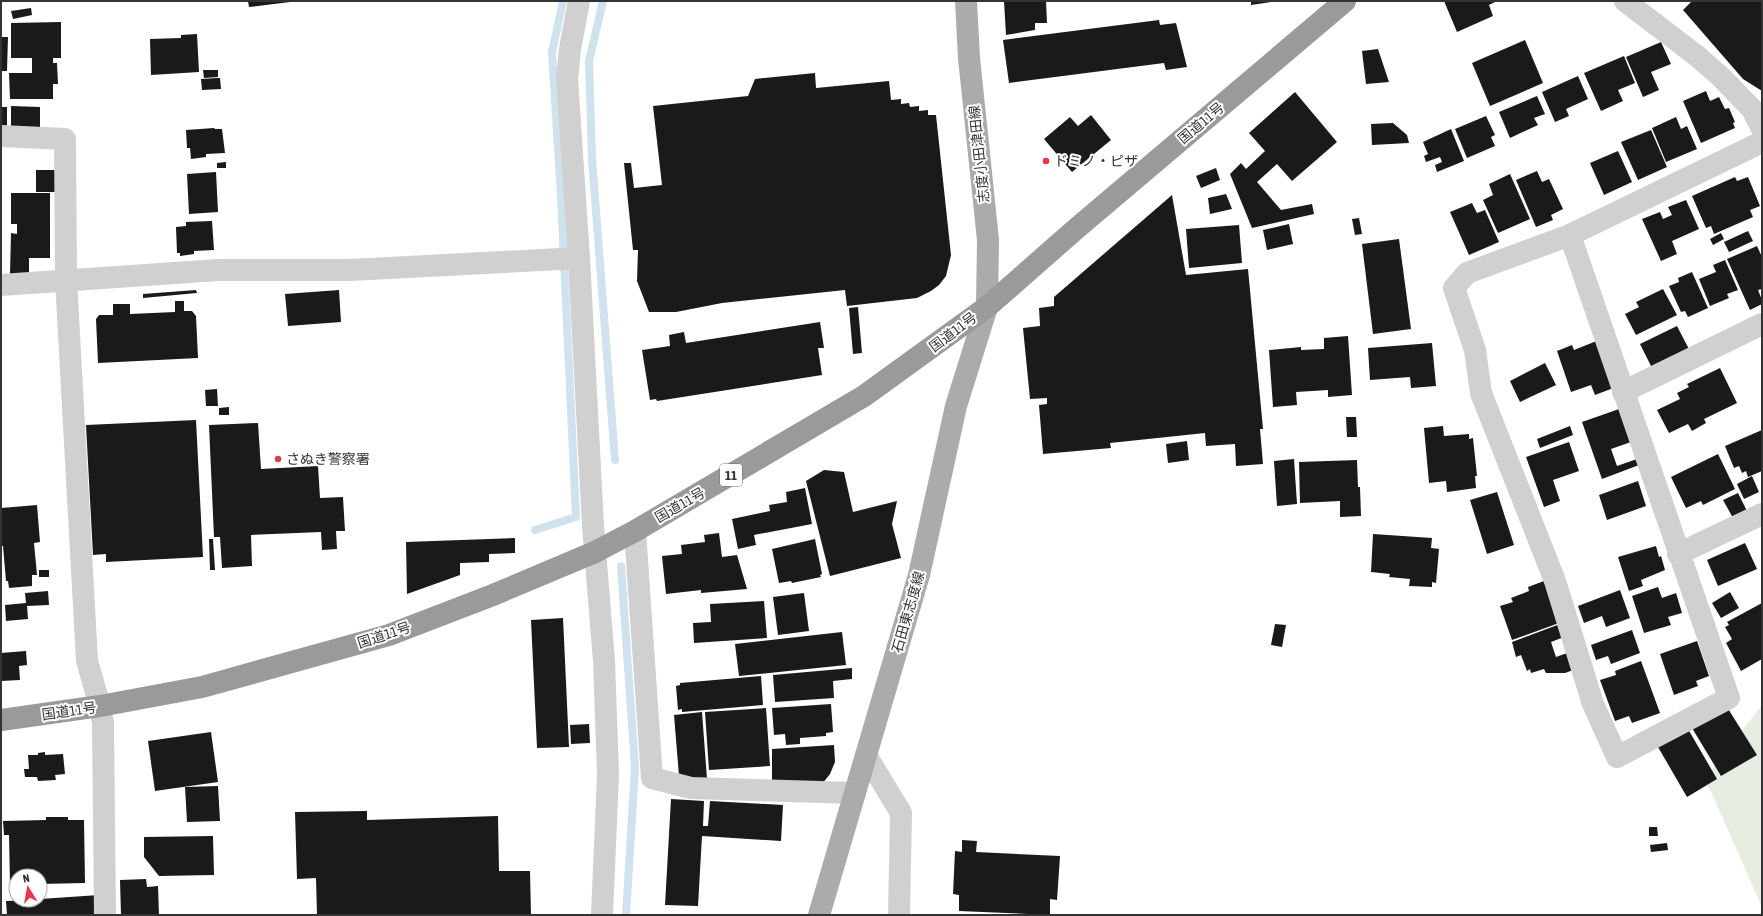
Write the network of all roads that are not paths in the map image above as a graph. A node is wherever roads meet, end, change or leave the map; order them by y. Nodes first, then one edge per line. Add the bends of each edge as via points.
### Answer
1 (579, 1) edge
2 (966, 1) edge
3 (1625, 1) edge
4 (1340, 3) edge
5 (1762, 129) edge
6 (1, 136) edge
7 (1762, 142) edge
8 (1570, 235) junction
9 (580, 258) junction
10 (66, 280) junction
11 (1, 285) edge
12 (987, 307) junction
13 (1762, 324) edge
14 (1623, 392) junction
15 (1762, 514) edge
16 (635, 531) junction
17 (595, 552) junction
18 (1678, 554) junction
19 (100, 706) junction
20 (1, 720) edge
21 (866, 755) junction
22 (855, 793) junction
23 (105, 915) edge
24 (602, 915) edge
25 (819, 915) edge
26 (899, 915) edge

1 - 9 street via 567,79
2 - 12 main road, 志度小田津田線 via 969,58 988,240
3 - 5 street via 1721,77 1752,109
4 - 12 highway, 国道11号 / 11
6 - 10 street via 65,139
7 - 8 street
8 - 14 street
8 - 18 street via 1467,273 1454,288 1475,350 1481,393 1555,581 1593,704 1617,757 1729,698
9 - 10 street via 350,270 218,270
9 - 17 street
10 - 11 street
10 - 19 street via 87,661
12 - 16 highway, 国道11号 / 11 via 864,396
12 - 21 main road, 石田東志度線 via 956,406 919,576
13 - 14 street
14 - 18 street
15 - 18 street
16 - 17 highway, 国道11号 / 11
16 - 22 street via 652,778 691,788
17 - 19 highway, 国道11号 / 11 via 389,635 202,687
17 - 24 street via 604,661 608,774
19 - 20 highway, 国道11号 / 11
19 - 23 street via 103,723
21 - 22 main road, 石田東志度線
21 - 26 street via 902,813
22 - 25 main road, 石田東志度線

